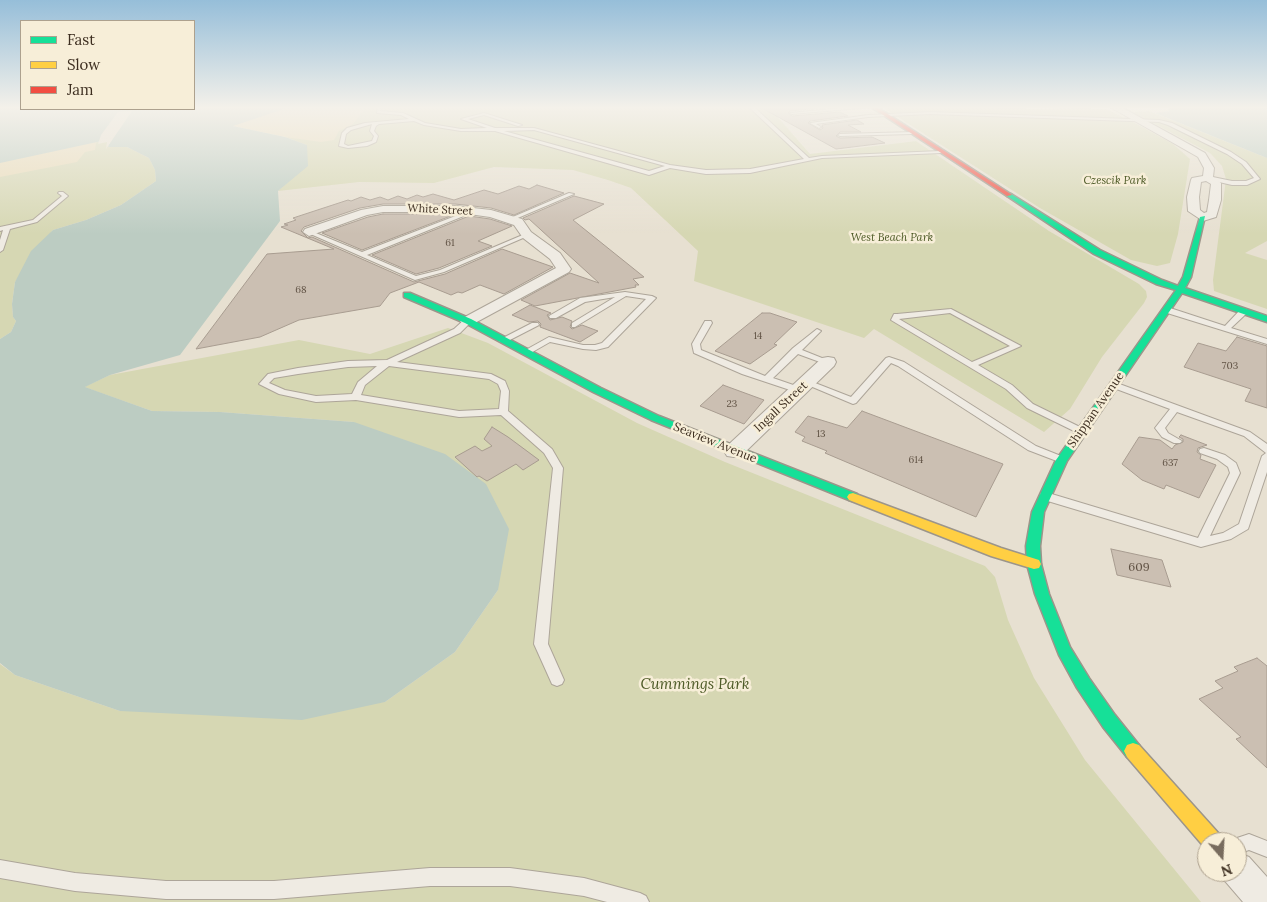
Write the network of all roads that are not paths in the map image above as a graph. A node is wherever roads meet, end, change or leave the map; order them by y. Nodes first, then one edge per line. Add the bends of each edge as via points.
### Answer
1 (564, 149) edge
2 (608, 149) edge
3 (796, 149) edge
4 (937, 149) edge
5 (1192, 149) edge
6 (1221, 149) edge
7 (941, 152) junction
8 (806, 159) junction
9 (670, 166) junction
10 (1208, 178) junction
11 (61, 193) dead end
12 (570, 194) dead end
13 (473, 211) junction
14 (1203, 217) junction
15 (511, 219) junction
16 (4, 229) edge
17 (309, 232) joint
18 (527, 234) junction
19 (0, 250) edge
20 (361, 255) junction
21 (1180, 290) junction
22 (625, 294) junction
23 (408, 295) dead end
24 (1167, 310) junction
25 (1244, 311) junction
26 (553, 316) dead end
27 (1267, 319) edge
28 (468, 321) junction
29 (708, 323) dead end
30 (535, 325) dead end
31 (575, 325) dead end
32 (1230, 325) junction
33 (1244, 328) dead end
34 (817, 331) dead end
35 (558, 334) dead end
36 (549, 339) junction
37 (503, 340) junction
38 (1267, 342) edge
39 (796, 350) junction
40 (526, 352) junction
41 (828, 362) joint
42 (388, 363) junction
43 (971, 365) junction
44 (767, 378) junction
45 (1114, 385) junction
46 (803, 386) junction
47 (356, 398) junction
48 (1176, 407) junction
49 (503, 412) junction
50 (1081, 431) junction
51 (1177, 441) dead end
52 (1267, 450) edge
53 (734, 451) junction
54 (1204, 451) dead end
55 (1267, 456) edge
56 (1062, 460) junction
57 (1044, 496) junction
58 (1201, 543) junction
59 (1034, 564) junction
60 (557, 680) dead end
61 (1204, 832) edge
62 (1247, 843) edge
63 (1267, 848) edge
64 (0, 869) edge
65 (1247, 880) edge
66 (640, 902) edge
67 (1266, 902) edge

1 - 9 lane via 649,173
2 - 9 lane
3 - 8 lane
4 - 7 street
5 - 10 street via 1202,155 1210,168
6 - 10 lane via 1244,163 1258,180 1232,183
7 - 8 lane
7 - 21 street via 1097,252
8 - 9 lane via 736,172 706,172
10 - 14 street via 1216,183 1215,200 1212,214
10 - 14 street via 1196,180 1193,196 1194,211
11 - 16 lane via 65,196 35,221
12 - 15 lane
13 - 15 street, White Street
13 - 17 street, White Street via 383,209
13 - 20 lane
14 - 21 street, Shippan Avenue via 1187,277
15 - 18 street via 518,222
16 - 19 lane
17 - 20 lane
18 - 20 lane via 442,272 415,278
18 - 28 street via 555,256 564,269
21 - 24 street, Shippan Avenue
21 - 25 street
22 - 26 lane via 583,300
22 - 31 lane
22 - 36 lane via 652,298 604,345 583,347
23 - 28 street, Seaview Avenue
24 - 32 lane
24 - 45 street, Shippan Avenue
25 - 27 street
25 - 32 lane
28 - 37 street, Seaview Avenue
28 - 42 lane via 457,332
29 - 44 lane via 696,344 697,351
30 - 37 lane
32 - 33 lane
32 - 38 lane
34 - 39 lane
35 - 36 lane
36 - 40 lane
37 - 40 street, Seaview Avenue
39 - 41 lane
39 - 44 lane
40 - 53 street, Seaview Avenue via 655,418
41 - 46 street, Ingall Street
42 - 47 lane via 361,384
42 - 47 lane via 348,364 298,371 271,376 263,384 282,392 316,399
42 - 49 lane via 491,377 502,383 505,391
43 - 43 lane via 895,320 897,316 951,311 1017,346
43 - 50 lane via 1009,387 1030,406
44 - 46 lane
45 - 48 lane
45 - 50 street, Shippan Avenue
46 - 53 street, Ingall Street
46 - 56 lane via 853,401 889,360 901,364 1032,448
47 - 49 lane via 460,414
48 - 51 lane via 1160,428 1165,435
48 - 52 lane via 1247,434
49 - 60 lane via 548,451 558,468 541,644
50 - 56 street, Shippan Avenue
53 - 59 street, Seaview Avenue
54 - 58 lane via 1232,465 1235,474
55 - 58 lane via 1244,526 1227,536
56 - 57 street, Shippan Avenue
57 - 58 lane
57 - 59 street, Shippan Avenue via 1038,512
59 - 61 street, Shippan Avenue via 1053,623 1082,683 1143,764
62 - 63 lane
64 - 66 lane via 75,882 166,890 274,890 430,877 510,877 584,887
65 - 67 street

